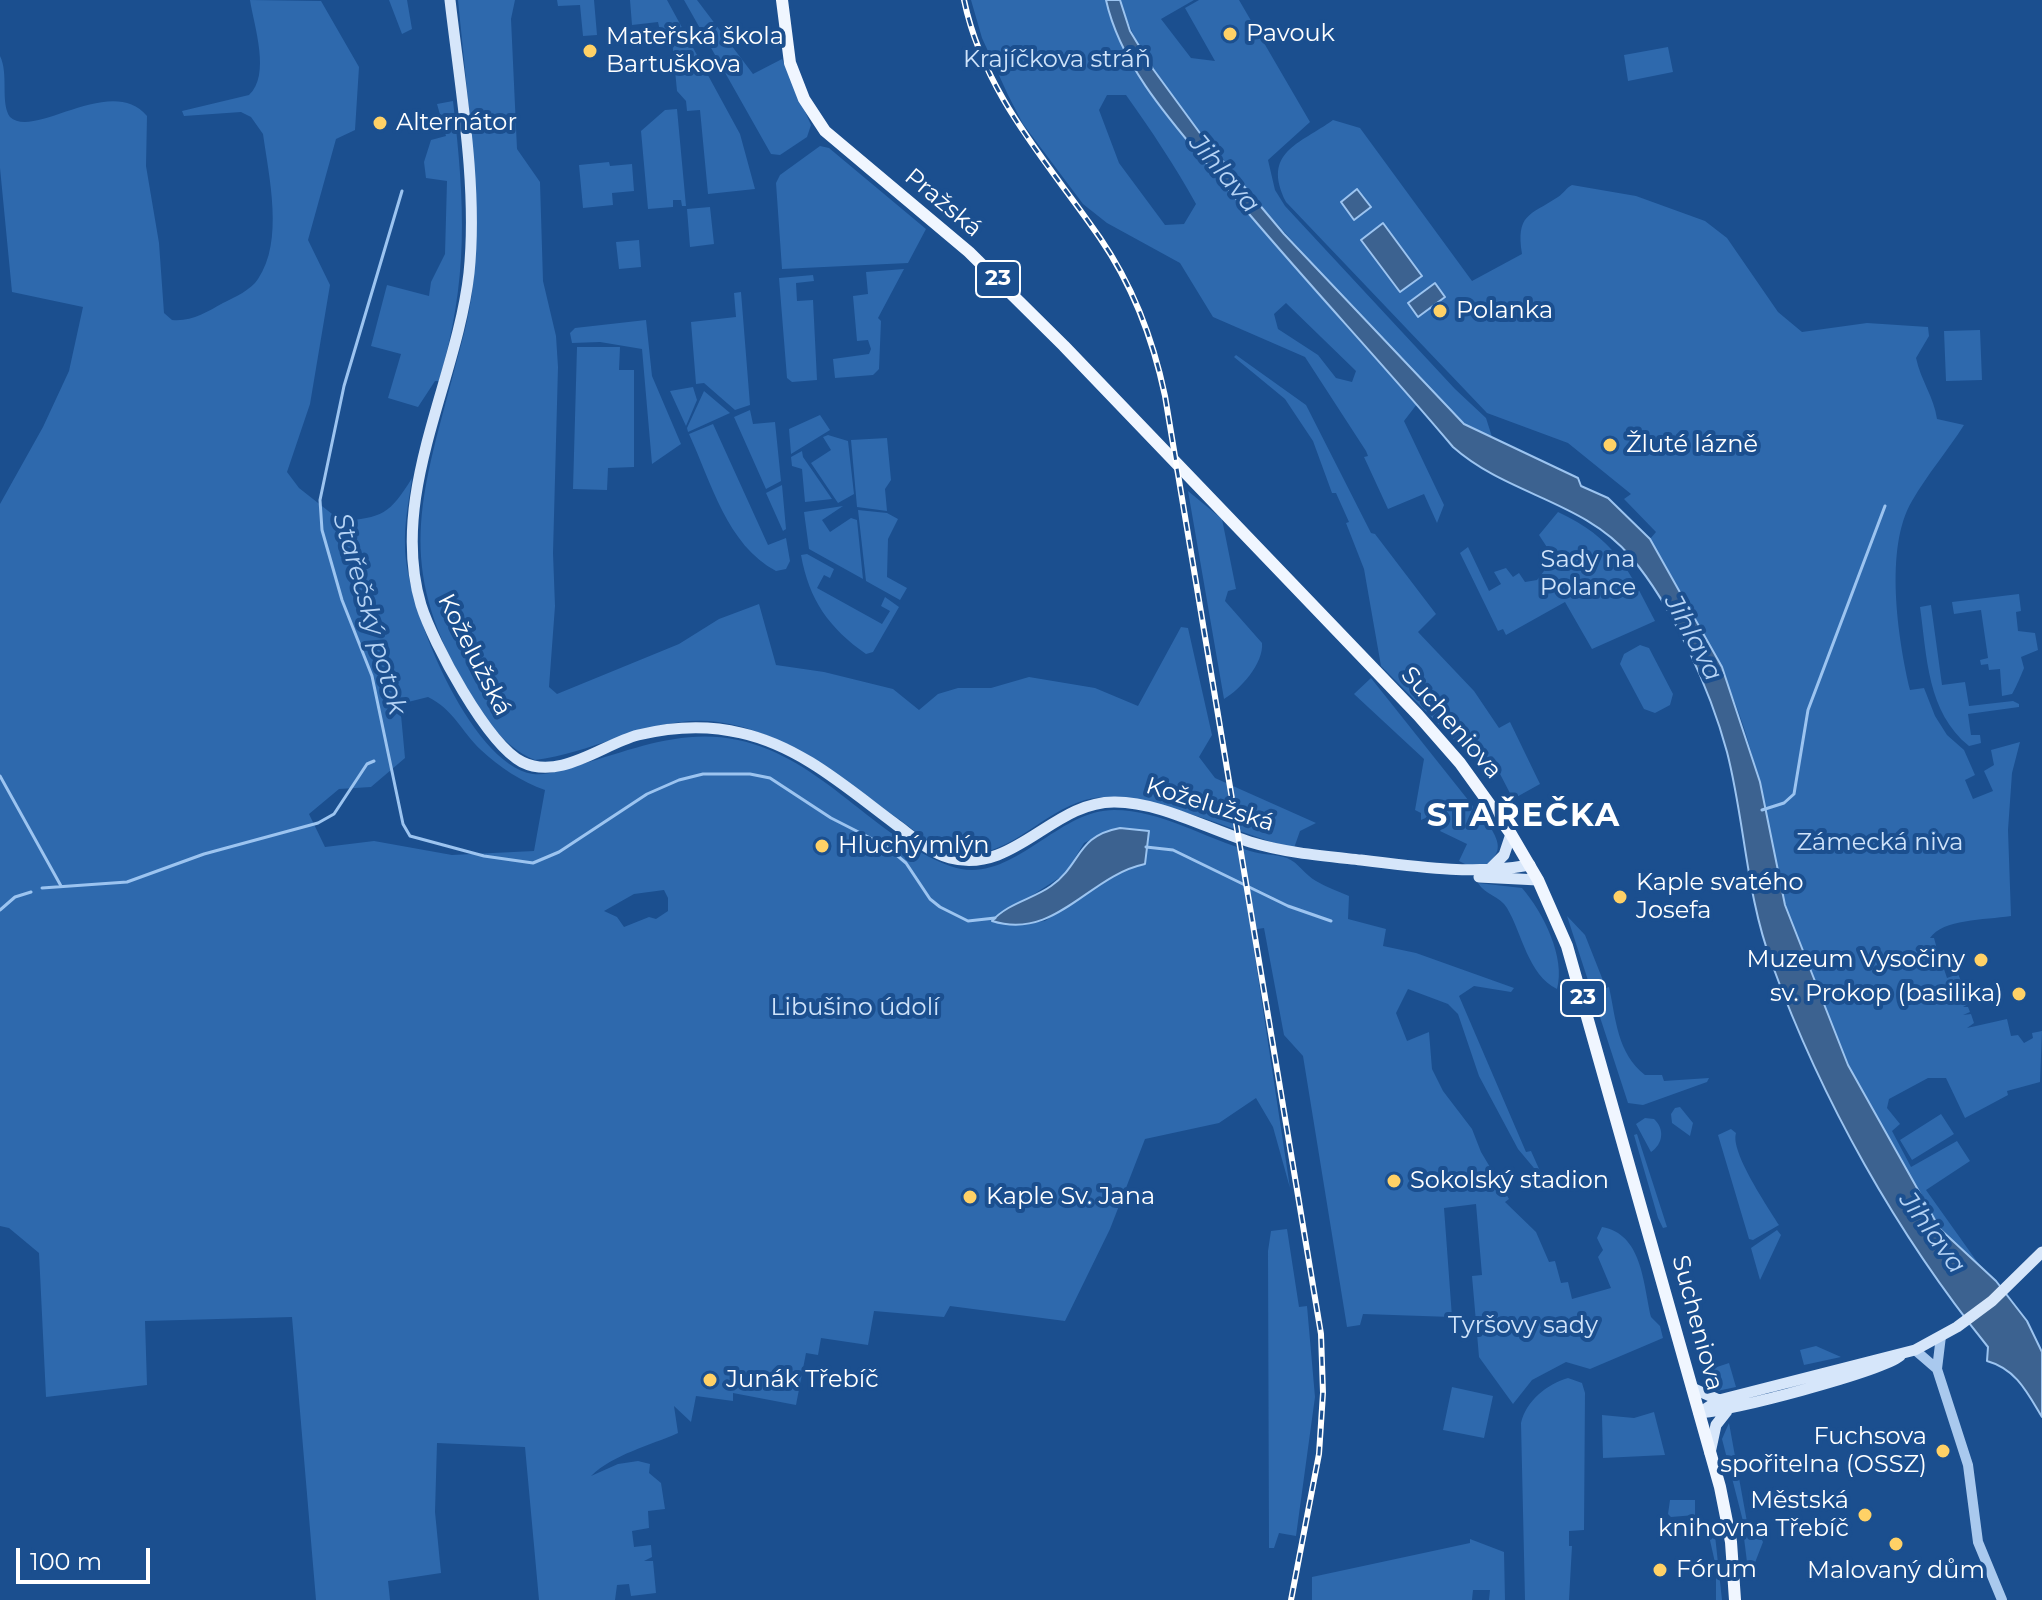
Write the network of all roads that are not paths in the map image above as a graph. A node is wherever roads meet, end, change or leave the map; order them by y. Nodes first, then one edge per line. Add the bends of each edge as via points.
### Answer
1 (450, 0) edge
2 (782, 0) edge
3 (1227, 515) joint
4 (1511, 834) junction
5 (1530, 865) junction
6 (1420, 867) junction
7 (1487, 871) junction
8 (1538, 880) junction
9 (2042, 1252) edge
10 (1941, 1336) junction
11 (1915, 1350) junction
12 (1900, 1356) junction
13 (1937, 1369) junction
14 (1692, 1388) junction
15 (1719, 1400) junction
16 (1727, 1410) junction
17 (1699, 1413) junction
18 (1710, 1454) junction
19 (1735, 1600) edge
20 (2002, 1600) edge

1 - 6 main road, Koželužská via 470,256 461,319 420,479 414,560 427,622 503,748 525,763 546,766 661,731 739,732 802,757 926,847 961,860 1000,855 1071,812 1113,802 1163,812 1266,847
2 - 3 main road, Pražská / 23 via 790,63 804,99 825,131 1000,281
3 - 4 main road, Sucheniova / 23 via 1418,715
4 - 5 main road, Sucheniova / 23
4 - 7 main road via 1504,855
5 - 7 main road
5 - 8 main road, Sucheniova / 23
6 - 7 main road
6 - 8 main road via 1439,875
8 - 14 main road, Sucheniova / 23 via 1567,946
9 - 10 main road
10 - 11 main road
10 - 13 street
11 - 12 main road
11 - 13 street
12 - 15 main road via 1887,1355
12 - 16 main road via 1890,1364
13 - 20 street via 1971,1481 1975,1530
14 - 15 main road
14 - 17 main road, Sucheniova / 23
15 - 17 main road
16 - 17 main road
16 - 18 main road via 1716,1425
17 - 18 main road, 23
18 - 19 main road, 23 via 1731,1542

